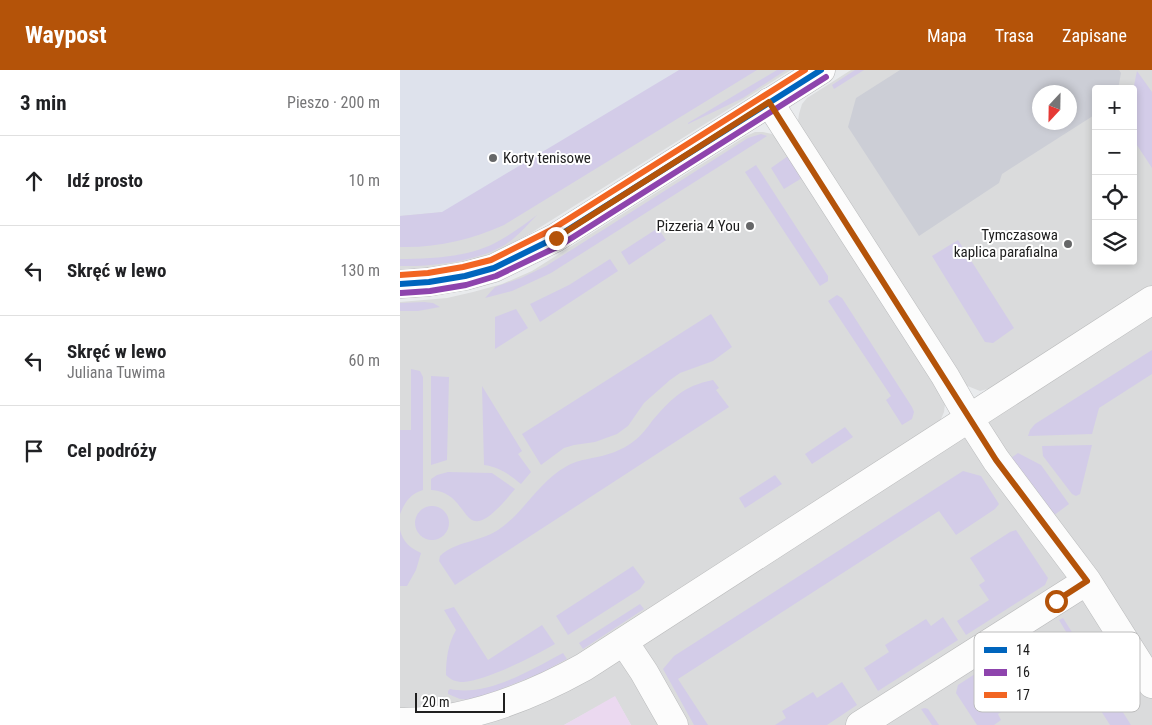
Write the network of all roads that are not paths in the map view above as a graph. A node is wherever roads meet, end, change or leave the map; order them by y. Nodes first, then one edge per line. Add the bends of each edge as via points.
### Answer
1 (821, 70) edge
2 (769, 102) junction
3 (400, 284) edge
4 (1152, 300) edge
5 (969, 418) junction
6 (1087, 581) junction
7 (1007, 632) edge
8 (1119, 632) edge
9 (624, 642) junction
10 (974, 653) edge
11 (1140, 665) edge
12 (1152, 684) edge
13 (400, 722) edge
14 (674, 725) edge
15 (860, 725) edge

1 - 2 street
2 - 3 street via 556,238 516,258 465,276
2 - 5 street
4 - 5 street
5 - 6 street via 996,460
5 - 9 street
6 - 7 street
6 - 8 street
9 - 13 street via 526,696 442,720
9 - 14 street
10 - 15 street
11 - 12 street

